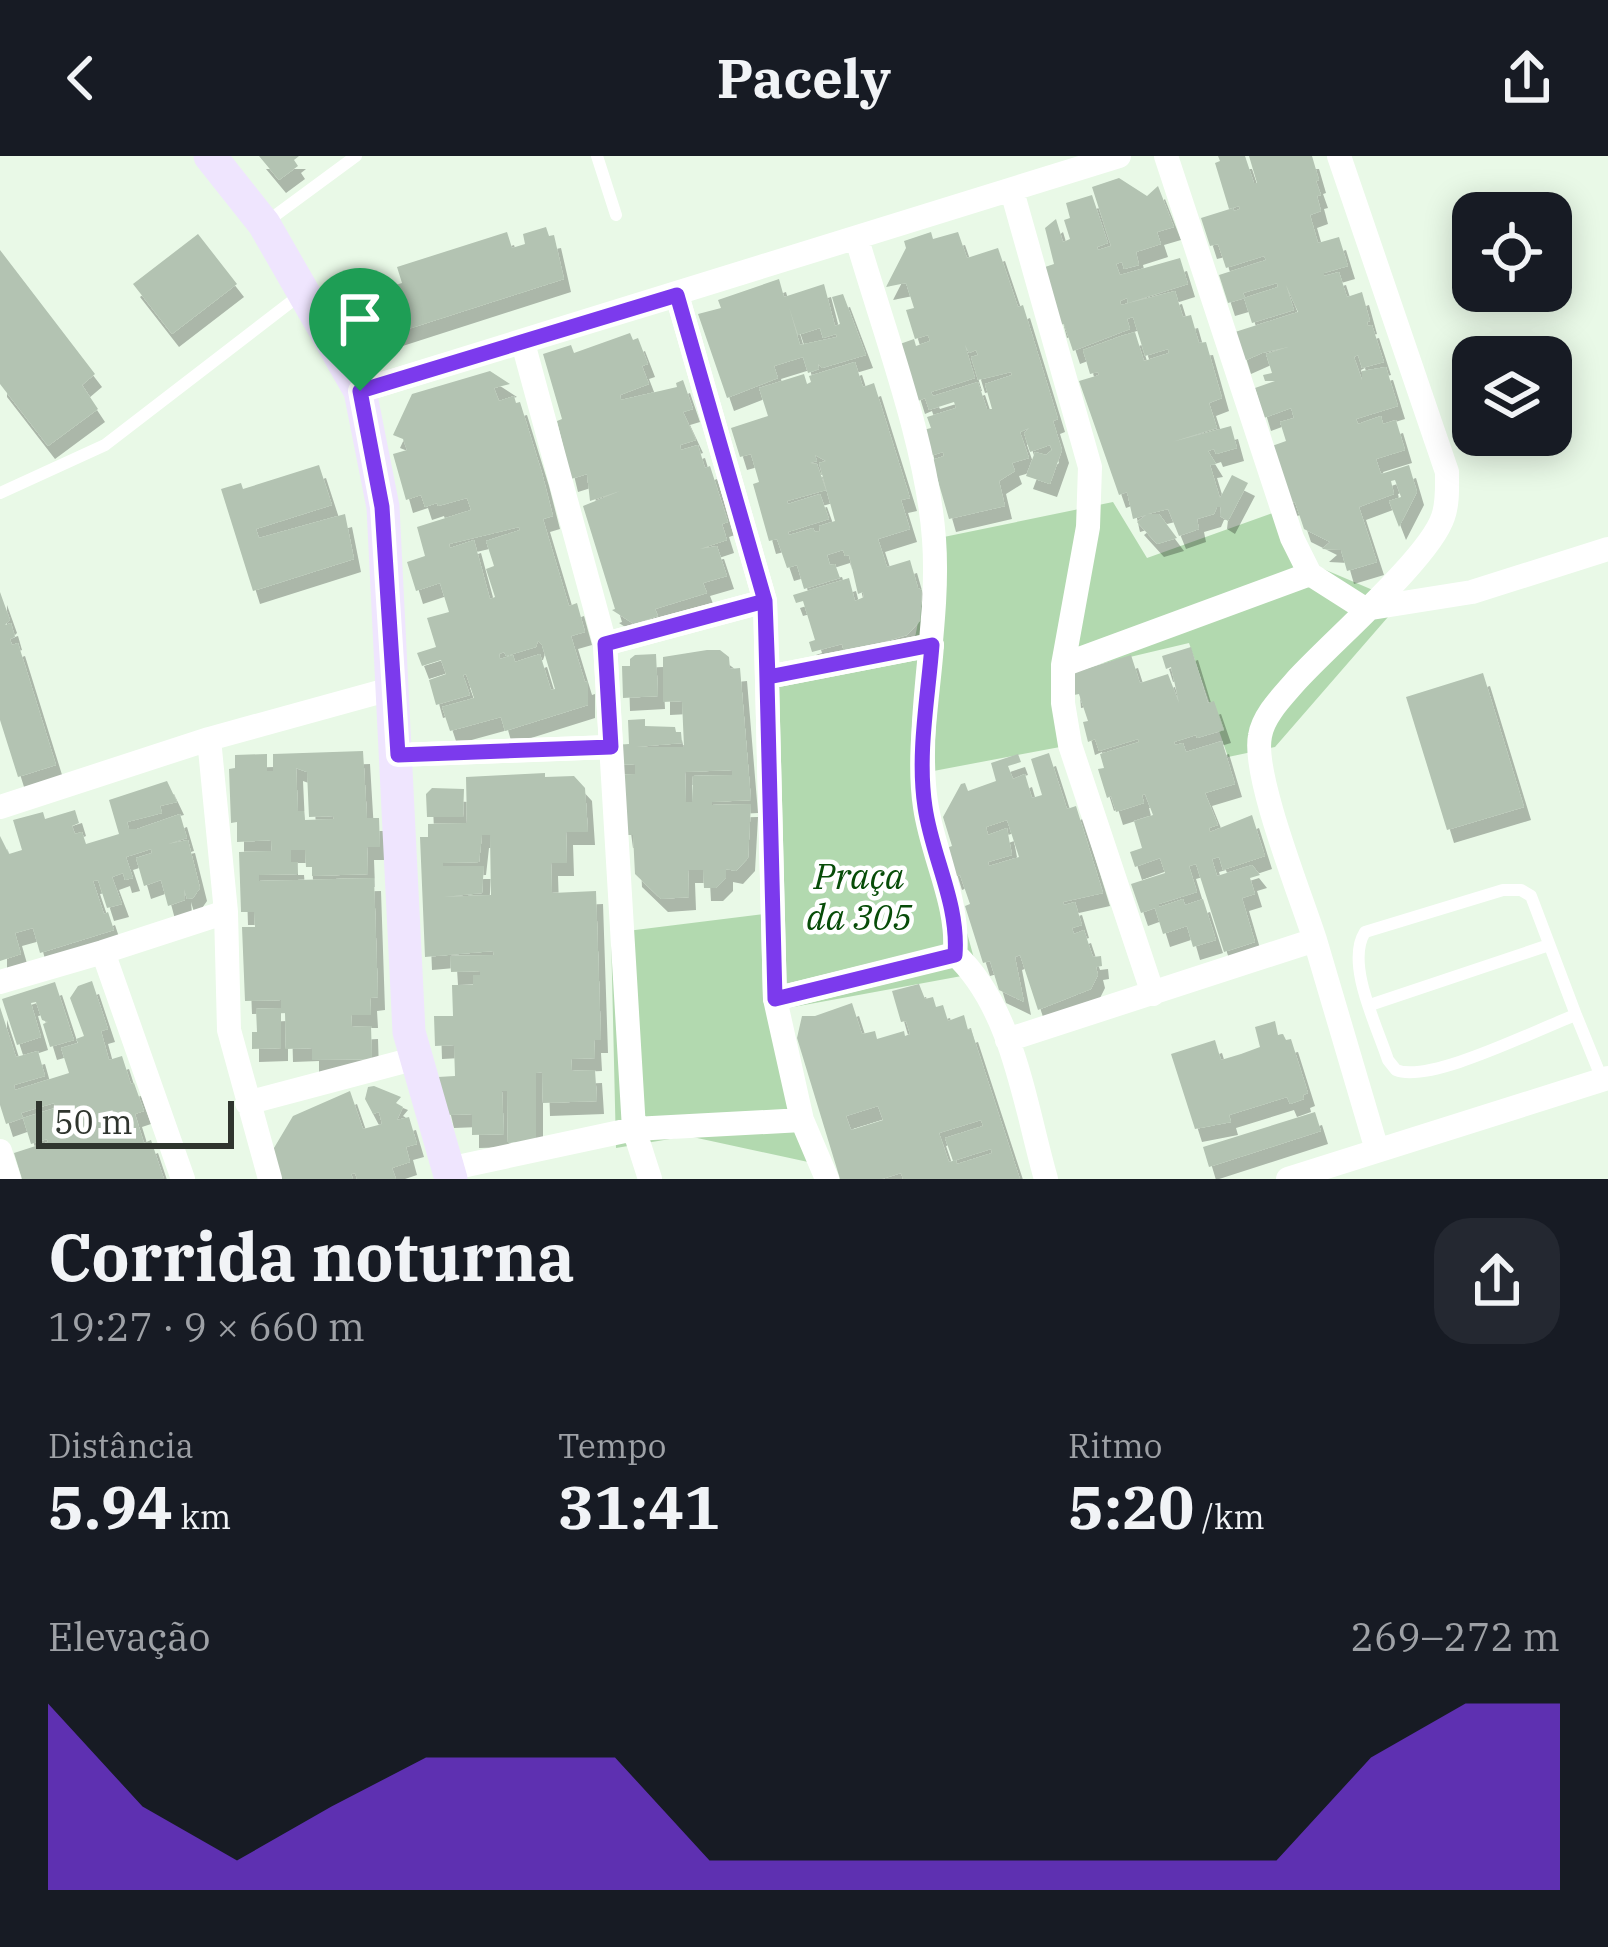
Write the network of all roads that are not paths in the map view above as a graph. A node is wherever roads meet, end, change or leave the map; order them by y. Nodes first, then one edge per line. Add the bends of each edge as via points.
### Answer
1 (210, 156) edge
2 (356, 156) edge
3 (597, 156) edge
4 (1119, 156) edge
5 (1166, 156) edge
6 (1339, 156) edge
7 (1012, 191) junction
8 (616, 215) dead end
9 (264, 224) junction
10 (857, 239) junction
11 (305, 291) junction
12 (677, 295) junction
13 (523, 343) junction
14 (360, 391) junction
15 (0, 493) edge
16 (1608, 549) edge
17 (1310, 574) junction
18 (765, 601) junction
19 (1364, 609) junction
20 (605, 644) junction
21 (932, 645) junction
22 (1063, 664) junction
23 (768, 677) junction
24 (394, 688) junction
25 (208, 739) junction
26 (611, 747) junction
27 (398, 755) junction
28 (0, 807) edge
29 (226, 912) junction
30 (1315, 940) junction
31 (1549, 945) junction
32 (103, 952) junction
33 (955, 955) junction
34 (0, 982) edge
35 (1153, 994) junction
36 (775, 999) junction
37 (1370, 1005) junction
38 (1576, 1015) junction
39 (1007, 1040) junction
40 (417, 1058) junction
41 (1605, 1079) edge
42 (248, 1103) junction
43 (802, 1120) junction
44 (634, 1129) junction
45 (1377, 1150) junction
46 (0, 1151) edge
47 (450, 1174) edge
48 (9, 1179) edge
49 (183, 1179) edge
50 (270, 1179) edge
51 (650, 1179) edge
52 (826, 1179) edge
53 (1046, 1179) edge
54 (1288, 1179) edge

1 - 9 street
2 - 9 lane
3 - 8 lane
4 - 7 street
5 - 17 street via 1278,500
6 - 19 street via 1447,472 1442,519 1430,543
7 - 10 street
7 - 22 street via 1090,467 1088,527
9 - 11 street
10 - 12 street
10 - 21 street via 922,466 934,539
11 - 14 street
11 - 15 lane via 105,445
12 - 13 street
12 - 18 street
13 - 14 street
13 - 20 street
14 - 24 street via 382,507
16 - 19 street via 1472,592
17 - 19 street
17 - 22 street
18 - 20 street
18 - 23 street
19 - 30 street via 1285,694 1260,734 1263,779
20 - 26 street
21 - 23 street
21 - 33 street via 925,809 952,906
22 - 35 street via 1070,745
23 - 36 street
24 - 25 street
24 - 27 street
25 - 28 street
25 - 29 street
26 - 27 street
26 - 44 street
27 - 40 street via 407,1011
29 - 32 street
29 - 42 street via 229,1030
30 - 35 street
30 - 45 street
31 - 37 lane
31 - 37 lane via 1531,896 1521,890 1364,932 1357,967
31 - 38 lane
32 - 34 street
32 - 49 street
33 - 36 street
33 - 39 street via 973,971
35 - 39 street
36 - 43 street
37 - 38 lane via 1388,1060 1406,1074
38 - 41 lane
39 - 53 street
40 - 42 street
40 - 47 street
41 - 45 street
42 - 50 street
43 - 44 street
43 - 52 street
44 - 47 street
44 - 51 street
45 - 54 street
46 - 48 street

